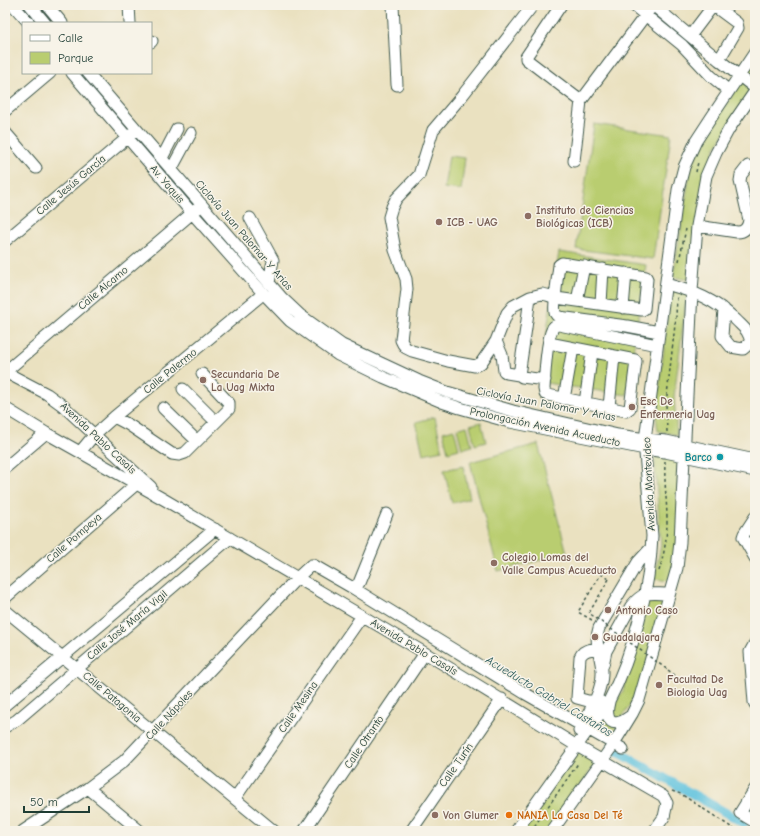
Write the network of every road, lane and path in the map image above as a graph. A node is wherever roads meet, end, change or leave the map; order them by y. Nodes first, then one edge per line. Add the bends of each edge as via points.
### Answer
1 (13, 5) edge
2 (30, 5) edge
3 (47, 5) edge
4 (129, 5) edge
5 (393, 5) edge
6 (533, 5) edge
7 (561, 5) edge
8 (633, 5) edge
9 (653, 5) edge
10 (645, 15) junction
11 (28, 22) edge
12 (44, 22) edge
13 (61, 22) edge
14 (130, 22) edge
15 (690, 36) junction
16 (754, 54) edge
17 (718, 60) junction
18 (49, 74) edge
19 (73, 74) edge
20 (89, 74) edge
21 (738, 76) junction
22 (397, 85) dead end
23 (755, 89) edge
24 (729, 91) junction
25 (581, 101) junction
26 (5, 111) edge
27 (137, 130) junction
28 (177, 130) dead end
29 (5, 132) edge
30 (192, 133) dead end
31 (127, 138) junction
32 (162, 158) junction
33 (574, 161) dead end
34 (748, 166) dead end
35 (36, 168) dead end
36 (171, 170) junction
37 (202, 205) junction
38 (192, 213) junction
39 (250, 218) dead end
40 (697, 226) junction
41 (5, 241) edge
42 (584, 266) junction
43 (604, 269) junction
44 (626, 273) junction
45 (269, 283) junction
46 (666, 284) junction
47 (692, 291) junction
48 (263, 293) junction
49 (530, 297) junction
50 (556, 298) junction
51 (577, 301) junction
52 (601, 304) junction
53 (623, 308) junction
54 (724, 309) dead end
55 (559, 321) junction
56 (659, 332) junction
57 (496, 341) junction
58 (549, 343) junction
59 (657, 345) junction
60 (573, 348) junction
61 (592, 352) junction
62 (614, 356) junction
63 (5, 372) edge
64 (202, 374) dead end
65 (519, 375) junction
66 (545, 380) junction
67 (183, 389) dead end
68 (445, 397) junction
69 (564, 398) junction
70 (585, 403) junction
71 (609, 407) junction
72 (5, 408) edge
73 (163, 408) dead end
74 (114, 416) junction
75 (216, 422) junction
76 (46, 433) junction
77 (95, 434) junction
78 (197, 442) junction
79 (645, 444) junction
80 (685, 451) junction
81 (80, 452) junction
82 (755, 460) edge
83 (5, 468) edge
84 (755, 470) edge
85 (140, 482) junction
86 (387, 514) dead end
87 (755, 517) edge
88 (215, 529) junction
89 (230, 538) junction
90 (651, 548) junction
91 (755, 558) edge
92 (297, 578) junction
93 (353, 588) junction
94 (644, 594) junction
95 (669, 594) junction
96 (5, 598) edge
97 (5, 610) edge
98 (362, 616) junction
99 (600, 626) junction
100 (755, 642) edge
101 (602, 650) junction
102 (425, 653) junction
103 (64, 657) junction
104 (77, 668) junction
105 (677, 677) dead end
106 (502, 700) junction
107 (595, 700) junction
108 (609, 701) junction
109 (755, 704) edge
110 (5, 705) edge
111 (632, 714) junction
112 (5, 727) edge
113 (585, 728) junction
114 (154, 731) junction
115 (577, 746) junction
116 (618, 746) junction
117 (602, 759) junction
118 (88, 788) junction
119 (755, 788) edge
120 (663, 796) junction
121 (235, 798) junction
122 (755, 822) edge
123 (23, 831) edge
124 (140, 831) edge
125 (274, 831) edge
126 (304, 831) edge
127 (411, 831) edge
128 (516, 831) edge
129 (552, 831) edge
130 (654, 831) edge
131 (737, 831) edge

1 - 11 street
2 - 12 street
3 - 13 street
4 - 14 street
5 - 22 street
6 - 57 street via 433,130 419,175 396,199 389,217 395,250 406,279 402,340 406,348 475,366 481,363
7 - 25 street via 526,59
8 - 10 street
9 - 10 street
9 - 15 street
10 - 24 street via 682,45
10 - 25 street
15 - 17 street
15 - 17 street via 714,6 737,23 738,28
16 - 21 street, Avenida Montevideo
17 - 21 street
18 - 26 street
19 - 31 street, Av. Yaquis
20 - 27 street, Av. Yaquis
21 - 23 street
21 - 24 street, Avenida Montevideo
23 - 40 street via 729,129 706,176
24 - 46 street, Avenida Montevideo via 696,141 684,167 678,190
25 - 33 street
27 - 31 street, Calle Jesús García
27 - 32 street, Av. Yaquis
28 - 32 street
29 - 35 street
30 - 36 street
31 - 38 street, Av. Yaquis
31 - 41 street, Calle Jesús García
32 - 36 street, Av. Yaquis
34 - 40 street via 740,181 749,220 745,230 737,232
36 - 37 street, Av. Yaquis
37 - 38 street, Calle Alcamo
37 - 45 street, Av. Yaquis
38 - 48 street, Av. Yaquis
38 - 63 street, Calle Alcamo
39 - 45 street via 273,260
40 - 47 street
42 - 43 street
42 - 50 street via 564,263 559,266
42 - 51 street
43 - 44 street
43 - 52 street
44 - 53 street
44 - 53 street via 647,279 643,310
45 - 68 street, Prolongación Avenida Acueducto via 300,315 342,345 419,381
46 - 47 street
46 - 56 street, Avenida Montevideo
47 - 54 street
47 - 80 street
48 - 68 street, Prolongación Avenida Acueducto via 290,321 338,355 383,377
48 - 74 street, Calle Palermo
49 - 50 street via 542,294
49 - 57 street via 507,313
49 - 65 street
50 - 51 street
50 - 55 street via 554,312
51 - 52 street
52 - 53 street
55 - 56 street via 627,326
55 - 58 street via 552,329
55 - 59 street
56 - 59 street, Avenida Montevideo
57 - 65 street via 502,355 504,371
58 - 60 street
58 - 66 street
59 - 79 street, Avenida Montevideo
60 - 61 street
60 - 69 street
61 - 62 street
61 - 70 street
62 - 71 street
62 - 71 street via 636,361 630,408 626,411
63 - 77 street, Avenida Pablo Casals via 47,394
64 - 75 street via 230,406
65 - 66 street
66 - 69 street via 545,394
67 - 75 street
68 - 79 street, Prolongación Avenida Acueducto via 510,422
69 - 70 street
70 - 71 street
72 - 76 street, Avenida Pablo Casals
73 - 78 street
74 - 77 street, Calle Palermo
74 - 78 street via 172,454 185,453
75 - 78 street
76 - 81 street, Avenida Pablo Casals
76 - 83 street
77 - 81 street, Calle Palermo
77 - 85 street, Avenida Pablo Casals
79 - 80 street, Prolongación Avenida Acueducto via 662,451
79 - 90 street, Avenida Montevideo
80 - 82 street
80 - 84 street
80 - 95 street via 679,555
81 - 85 street, Avenida Pablo Casals
85 - 88 street, Avenida Pablo Casals
85 - 96 street, Calle Pompeya
86 - 93 street via 358,583
87 - 91 street via 743,537
88 - 89 street, Avenida Pablo Casals
88 - 103 street, Calle José María Vigil
89 - 92 street, Avenida Pablo Casals
89 - 104 street, Calle José María Vigil
90 - 94 street, Avenida Montevideo
90 - 99 street via 638,562
92 - 93 street, Calle Nápoles via 313,565
92 - 98 street, Avenida Pablo Casals
92 - 114 street, Calle Nápoles
93 - 113 street
94 - 95 street
94 - 101 street via 631,606
94 - 108 street, Avenida Montevideo via 625,664
95 - 111 street via 639,700
97 - 103 street, Calle Patagonia
98 - 102 street, Avenida Pablo Casals
98 - 121 street, Calle Mesina
99 - 101 street via 597,634
99 - 105 path, bridge via 578,612 600,574 609,579 589,612
100 - 109 street via 750,652
101 - 107 street via 601,682
101 - 107 street via 583,652 580,657 577,698
102 - 106 street, Avenida Pablo Casals
102 - 126 street, Calle Otranto
103 - 104 street, Calle Patagonia
103 - 110 street, Calle José María Vigil
104 - 112 street, Calle José María Vigil via 18,720
104 - 114 street, Calle Patagonia
106 - 115 street, Avenida Pablo Casals
106 - 127 street, Calle Turín
107 - 108 street
107 - 113 street
108 - 111 street via 607,715 612,722 622,722
108 - 113 street, Avenida Montevideo
111 - 116 street
113 - 115 street via 578,732
113 - 116 street
114 - 118 street, Calle Nápoles via 124,761
114 - 121 street, Calle Patagonia
115 - 117 street, Avenida Pablo Casals
115 - 128 street
116 - 117 street
117 - 120 street, Avenida Pablo Casals
117 - 129 street
118 - 123 street, Calle Nápoles
118 - 124 street
119 - 122 street via 740,813
120 - 130 street via 668,803 664,817
120 - 131 path via 671,791 680,794
121 - 125 street, Calle Patagonia

